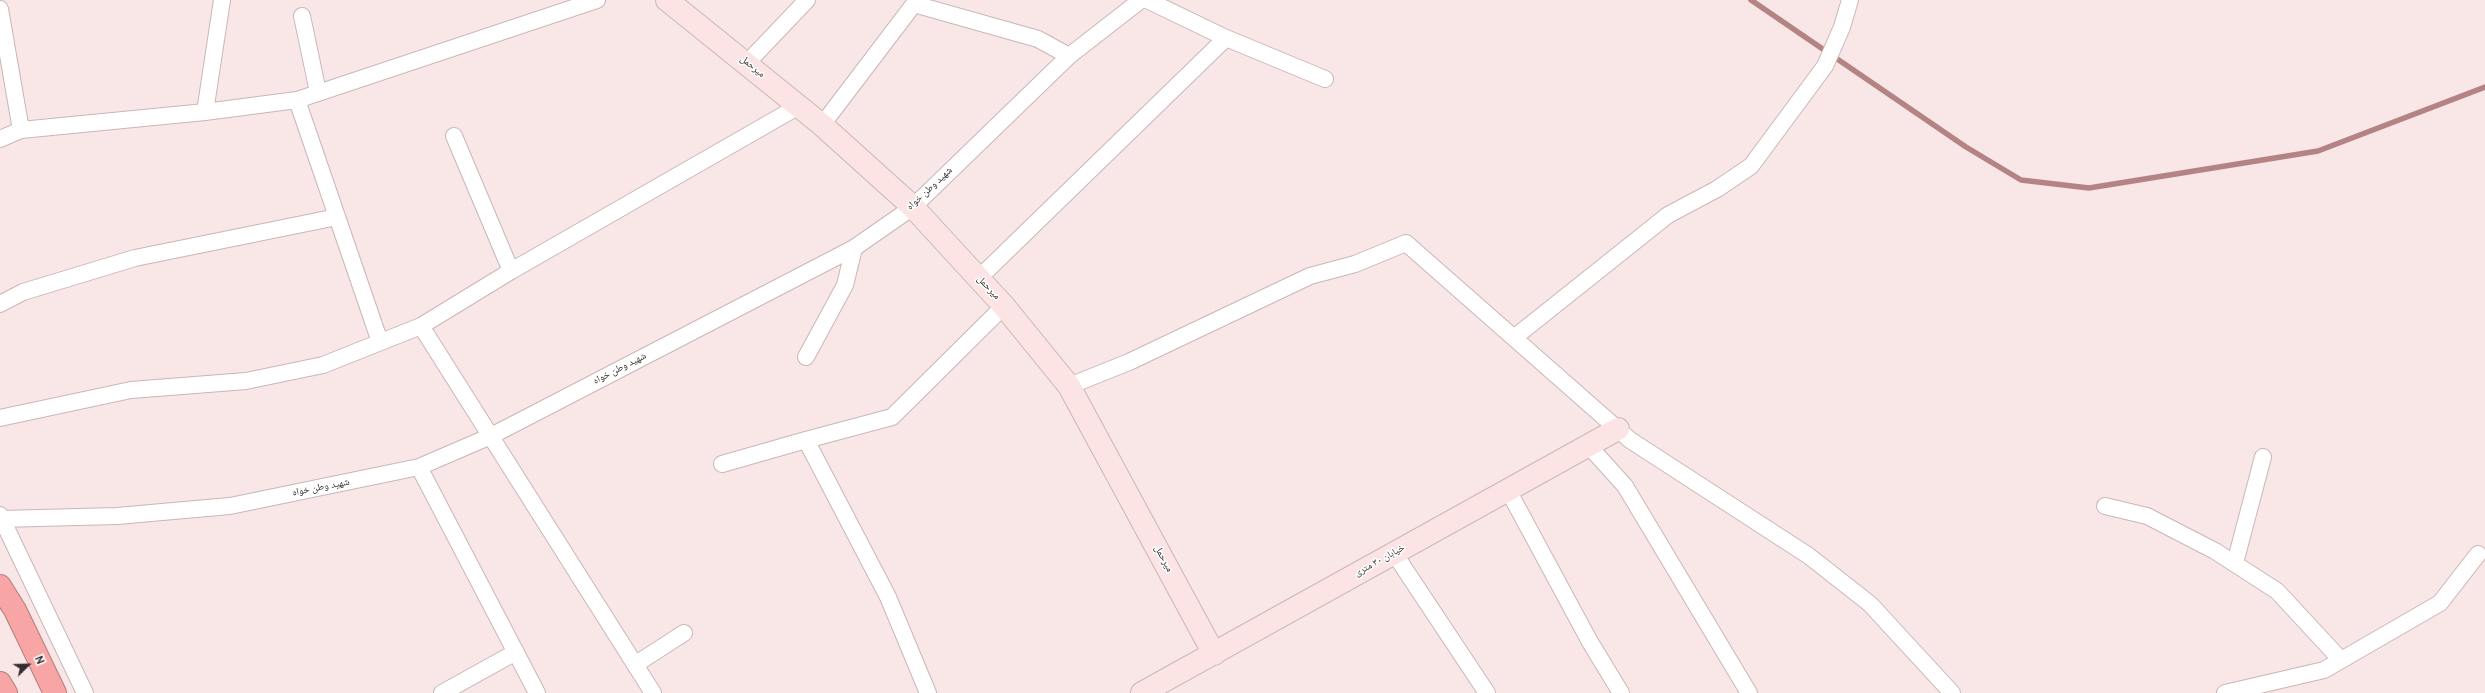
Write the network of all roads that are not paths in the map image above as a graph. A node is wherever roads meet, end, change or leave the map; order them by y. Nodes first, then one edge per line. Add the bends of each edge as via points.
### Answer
1 (222, 0) edge
2 (597, 0) edge
3 (666, 0) edge
4 (807, 0) edge
5 (1141, 0) edge
6 (1147, 0) edge
7 (1850, 0) edge
8 (0, 9) edge
9 (302, 16) dead end
10 (1226, 38) junction
11 (1069, 56) junction
12 (747, 63) junction
13 (1325, 79) dead end
14 (318, 92) junction
15 (297, 100) junction
16 (799, 106) junction
17 (205, 112) junction
18 (822, 124) junction
19 (21, 130) junction
20 (454, 136) dead end
21 (0, 139) edge
22 (912, 207) junction
23 (337, 217) junction
24 (854, 248) junction
25 (511, 271) junction
26 (978, 278) junction
27 (0, 304) edge
28 (1004, 306) junction
29 (421, 326) junction
30 (1515, 337) junction
31 (380, 342) junction
32 (806, 357) dead end
33 (1069, 386) junction
34 (0, 418) edge
35 (1618, 429) junction
36 (491, 436) junction
37 (806, 440) junction
38 (1588, 445) junction
39 (2263, 457) dead end
40 (722, 464) dead end
41 (419, 468) junction
42 (1508, 490) junction
43 (2105, 506) dead end
44 (1, 518) edge
45 (1394, 554) junction
46 (2478, 554) dead end
47 (2235, 563) junction
48 (0, 586) edge
49 (684, 633) dead end
50 (516, 652) junction
51 (1214, 654) junction
52 (2341, 660) junction
53 (636, 664) junction
54 (0, 683) edge
55 (6, 693) edge
56 (55, 693) edge
57 (85, 693) edge
58 (442, 693) edge
59 (537, 693) edge
60 (654, 693) edge
61 (928, 693) edge
62 (1142, 693) edge
63 (1486, 693) edge
64 (1621, 693) edge
65 (1749, 693) edge
66 (1952, 693) edge
67 (2225, 693) edge

1 - 17 street
2 - 14 street
3 - 12 street, میرحمل
4 - 12 street
5 - 11 street, شهید وطن خواه
6 - 10 street
7 - 30 street via 1842,27 1825,66 1751,166 1717,189 1668,215
8 - 19 street
9 - 14 street
10 - 13 street
10 - 26 street
11 - 18 street via 1038,39 914,4
11 - 22 street, شهید وطن خواه
12 - 16 street, میرحمل
14 - 15 street
15 - 17 street
15 - 23 street
16 - 18 street, میرحمل
16 - 25 street
17 - 19 street
18 - 22 street, میرحمل
19 - 21 street
20 - 25 street
22 - 24 street, شهید وطن خواه
22 - 26 street, میرحمل
23 - 27 street via 135,258 23,292
23 - 31 street
24 - 32 street via 846,285
24 - 36 street, شهید وطن خواه
25 - 29 street
26 - 28 street, میرحمل
28 - 33 street, میرحمل
28 - 37 street via 892,417
29 - 31 street
29 - 36 street
30 - 33 street via 1406,243 1356,264 1310,276 1129,362
30 - 35 street
31 - 34 street via 315,367 246,381 131,390
33 - 51 street, میرحمل
35 - 38 street, خیابان ۳۰ متری
35 - 66 street via 1630,440 1809,556 1870,604
36 - 41 street, شهید وطن خواه
36 - 53 street
37 - 40 street
37 - 61 street via 888,597
38 - 42 street, خیابان ۳۰ متری
38 - 65 street via 1624,486
39 - 47 street
41 - 44 street, شهید وطن خواه via 230,506 117,516
41 - 50 street
42 - 45 street, خیابان ۳۰ متری
42 - 64 street via 1590,642
43 - 47 street via 2148,516
44 - 57 street
45 - 51 street, خیابان ۳۰ متری
45 - 63 street
46 - 52 street via 2440,603
47 - 52 street via 2277,591
48 - 56 highway via 15,610
49 - 53 street
50 - 58 street
50 - 59 street
51 - 62 street, خیابان ۳۰ متری
52 - 67 street via 2324,670
53 - 60 street
54 - 55 highway

